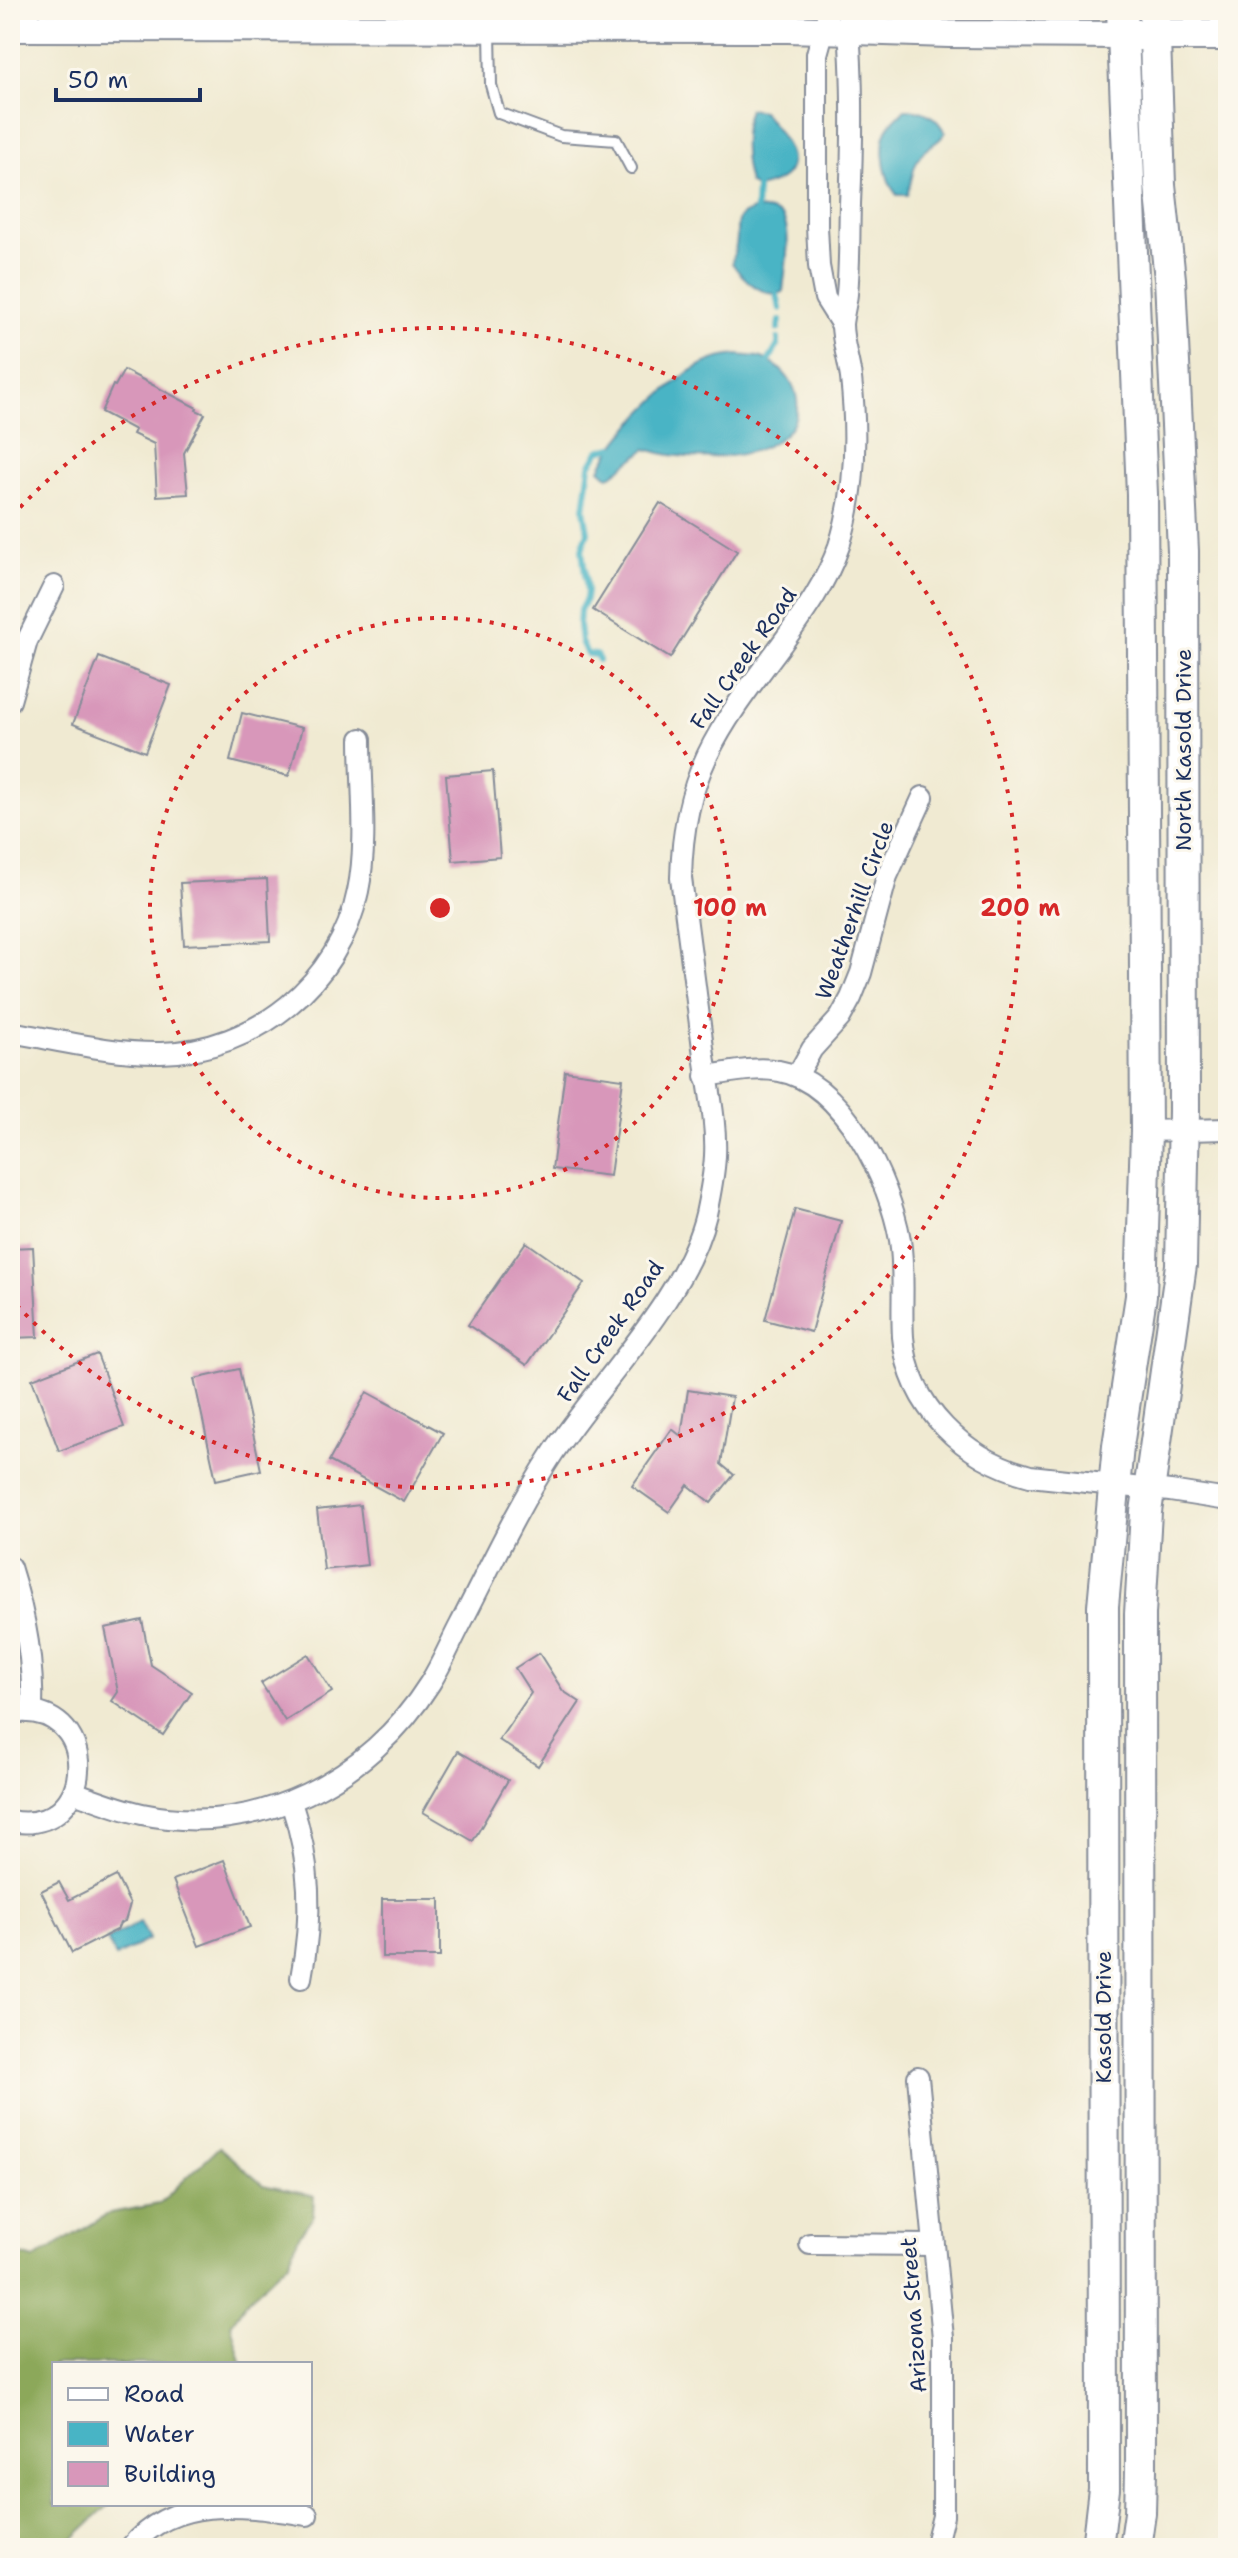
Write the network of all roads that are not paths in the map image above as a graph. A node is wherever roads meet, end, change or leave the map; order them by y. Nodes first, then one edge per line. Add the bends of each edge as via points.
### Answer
1 (837, 20) edge
2 (1122, 23) edge
3 (1154, 23) edge
4 (10, 28) edge
5 (490, 29) junction
6 (1228, 35) edge
7 (631, 168) dead end
8 (842, 325) junction
9 (54, 586) dead end
10 (10, 701) edge
11 (361, 739) dead end
12 (923, 797) dead end
13 (10, 1032) edge
14 (706, 1076) junction
15 (797, 1076) junction
16 (1228, 1129) edge
17 (1146, 1131) junction
18 (1184, 1131) junction
19 (1114, 1485) junction
20 (1149, 1489) junction
21 (1228, 1500) edge
22 (10, 1567) edge
23 (32, 1711) junction
24 (10, 1713) edge
25 (74, 1792) junction
26 (291, 1802) junction
27 (10, 1821) edge
28 (301, 1978) dead end
29 (918, 2077) dead end
30 (810, 2244) dead end
31 (933, 2245) junction
32 (307, 2515) dead end
33 (130, 2548) edge
34 (935, 2548) edge
35 (1097, 2548) edge
36 (1135, 2548) edge

1 - 2 street
1 - 5 street
1 - 8 street, Fall Creek Road via 852,54
1 - 8 street, Fall Creek Road via 817,54 817,226 825,298
2 - 3 main road
2 - 17 main road, North Kasold Drive via 1142,494
3 - 6 main road
3 - 18 main road, North Kasold Drive via 1183,551
4 - 5 street
5 - 7 lane via 491,85 499,113 561,136 616,140
8 - 14 street, Fall Creek Road via 851,380 854,470 839,547 813,601 713,741 685,822 681,878
9 - 10 street via 27,641
11 - 13 street via 358,892 339,945 298,998 249,1032 185,1052 132,1051
12 - 15 street, Weatherhill Circle via 887,876 851,998
14 - 15 street via 778,1070
14 - 26 street, Fall Creek Road via 715,1153 711,1186 705,1218 672,1291 553,1453 411,1711 352,1769
15 - 19 street via 817,1087 854,1129 888,1196 904,1272 903,1339 909,1367 935,1418 982,1459 1009,1471
16 - 18 street
17 - 18 street
17 - 19 main road, North Kasold Drive via 1141,1296
18 - 20 main road, North Kasold Drive via 1181,1265
19 - 20 street
19 - 35 main road, Kasold Drive via 1103,1631 1104,2489
20 - 21 street
20 - 36 main road, Kasold Drive via 1140,1614 1141,2470
22 - 23 street via 28,1636
23 - 24 street
23 - 25 street via 63,1727 73,1741 79,1758
25 - 26 street, Fall Creek Road via 143,1814 176,1818 241,1816
25 - 27 street via 65,1805 38,1822
26 - 28 street via 307,1864 310,1906
29 - 31 street, Arizona Street
30 - 31 street
31 - 34 street, Arizona Street via 943,2338 944,2440 943,2516
32 - 33 street via 259,2508 190,2510 152,2526

